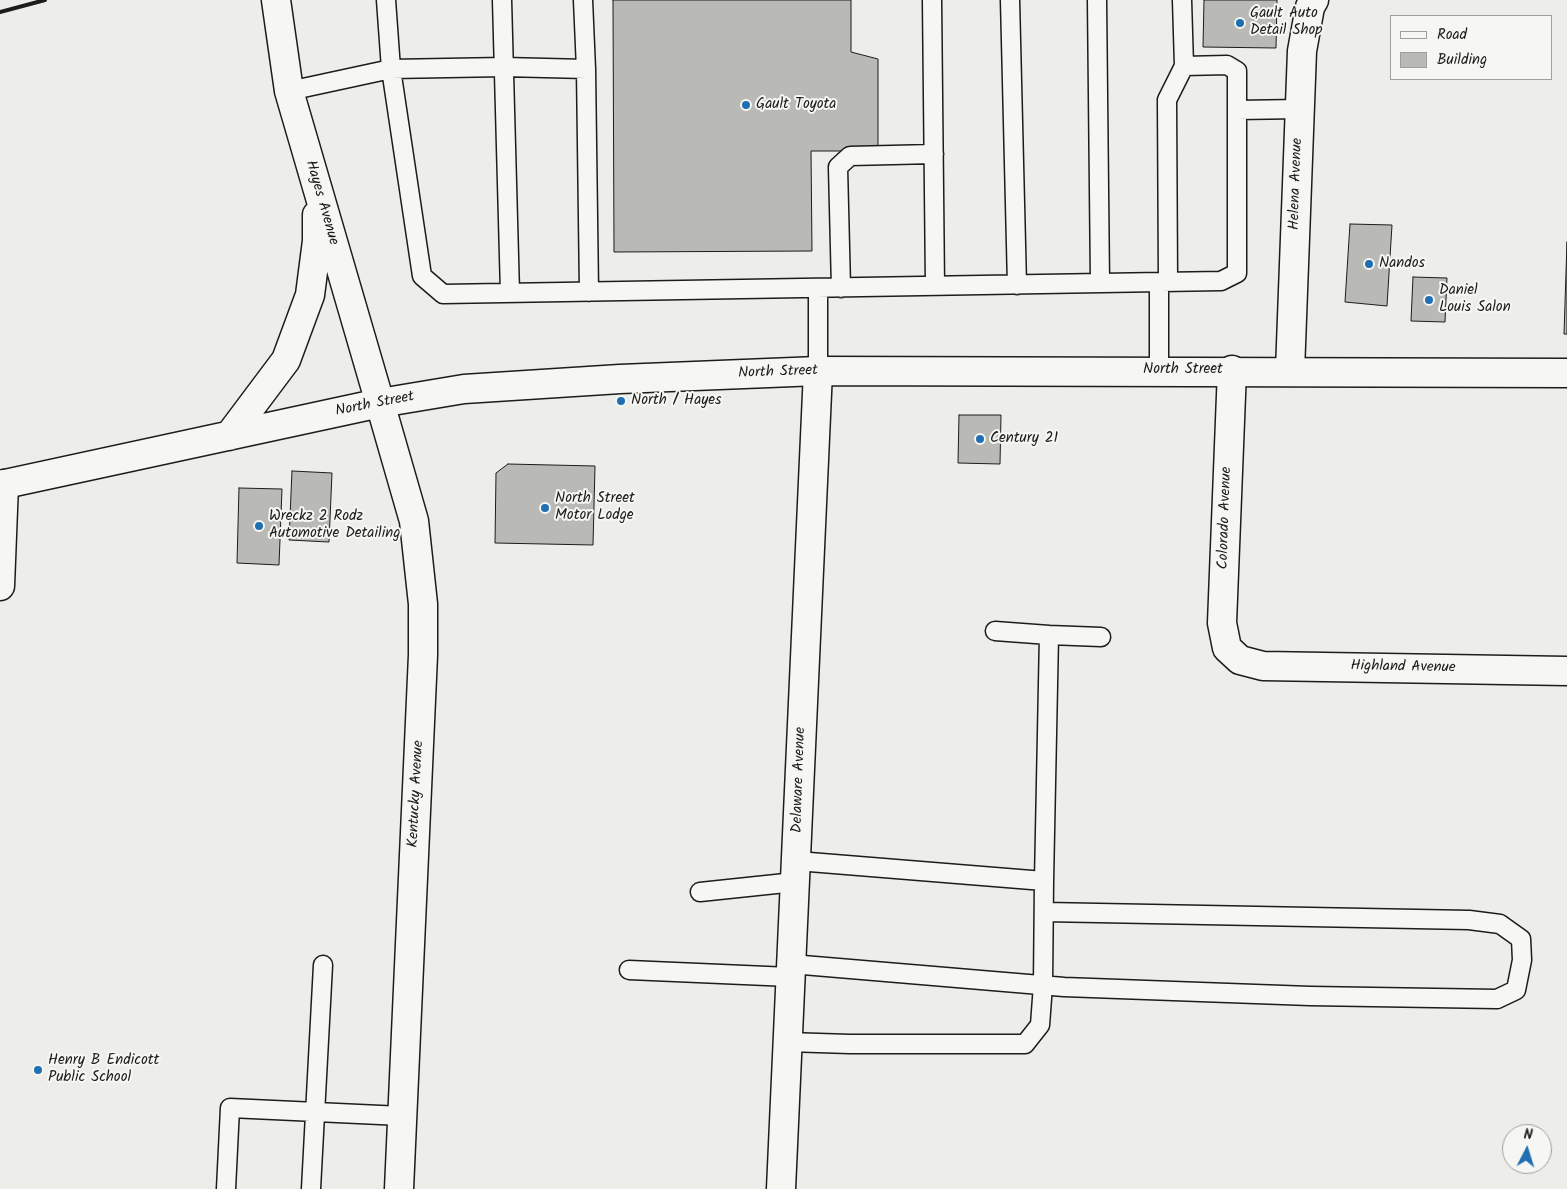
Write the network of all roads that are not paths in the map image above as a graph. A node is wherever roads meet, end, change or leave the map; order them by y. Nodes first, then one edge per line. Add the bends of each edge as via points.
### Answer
1 (276, 0) edge
2 (386, 0) edge
3 (502, 0) edge
4 (584, 0) edge
5 (932, 0) edge
6 (1010, 0) edge
7 (1096, 0) edge
8 (1182, 0) edge
9 (1314, 0) edge
10 (1184, 66) junction
11 (504, 67) junction
12 (586, 68) junction
13 (391, 69) junction
14 (289, 91) junction
15 (1300, 109) junction
16 (1237, 110) junction
17 (934, 154) junction
18 (318, 192) junction
19 (1163, 282) junction
20 (1100, 283) junction
21 (1017, 285) junction
22 (935, 286) junction
23 (818, 288) junction
24 (841, 288) junction
25 (589, 292) junction
26 (510, 293) junction
27 (1159, 370) junction
28 (1232, 370) junction
29 (1290, 370) junction
30 (818, 371) junction
31 (1567, 373) edge
32 (380, 403) junction
33 (229, 436) junction
34 (2, 485) edge
35 (0, 586) edge
36 (995, 632) dead end
37 (1049, 635) junction
38 (1101, 637) dead end
39 (1240, 660) joint
40 (1567, 671) edge
41 (796, 872) junction
42 (1044, 881) junction
43 (700, 892) dead end
44 (1044, 912) junction
45 (323, 966) dead end
46 (629, 970) dead end
47 (791, 971) junction
48 (1043, 985) junction
49 (787, 1042) junction
50 (314, 1112) junction
51 (402, 1116) junction
52 (226, 1189) edge
53 (311, 1189) edge
54 (399, 1189) edge
55 (781, 1189) edge

1 - 14 street, Hayes Avenue
2 - 13 lane
3 - 11 lane
4 - 12 lane
5 - 17 lane
6 - 21 lane
7 - 20 lane
8 - 10 lane
9 - 15 street, Helena Avenue via 1310,6 1302,51
10 - 16 lane via 1227,65 1236,71
10 - 19 lane via 1167,100
11 - 12 lane
11 - 13 lane
11 - 26 lane
12 - 25 lane
13 - 14 lane
13 - 26 lane via 422,276 443,294
14 - 18 street, Hayes Avenue
15 - 16 lane
15 - 29 street, Helena Avenue
16 - 19 lane via 1237,273 1221,281
17 - 22 lane
17 - 24 lane via 850,156 838,167
18 - 32 street, Hayes Avenue
18 - 33 street via 317,241 310,295 286,360
19 - 20 lane
19 - 27 lane
20 - 21 lane
21 - 22 lane
22 - 24 lane
23 - 24 lane
23 - 25 lane
23 - 30 lane
25 - 26 lane
27 - 28 street, North Street
27 - 30 street, North Street
28 - 29 street, North Street
28 - 39 street, Colorado Avenue via 1222,623 1227,648
29 - 31 street, North Street
30 - 32 street, North Street via 620,379 464,390
30 - 41 street, Delaware Avenue
32 - 33 street, North Street
32 - 51 street, Kentucky Avenue via 414,521 423,604
33 - 34 street, North Street
34 - 35 street
36 - 37 lane
37 - 38 lane
37 - 42 lane
39 - 40 street, Highland Avenue via 1262,666
41 - 42 lane
41 - 43 lane
41 - 47 street, Delaware Avenue
42 - 44 lane
44 - 48 lane
44 - 48 lane via 1469,920 1500,924 1508,929 1521,939 1522,960 1516,990 1497,999 1310,996
45 - 50 lane
46 - 47 lane
47 - 48 lane
47 - 49 street, Delaware Avenue
48 - 49 lane via 1040,1025 1025,1044
49 - 55 street, Delaware Avenue
50 - 51 lane
50 - 52 lane via 230,1108
50 - 53 lane
51 - 54 street, Kentucky Avenue

